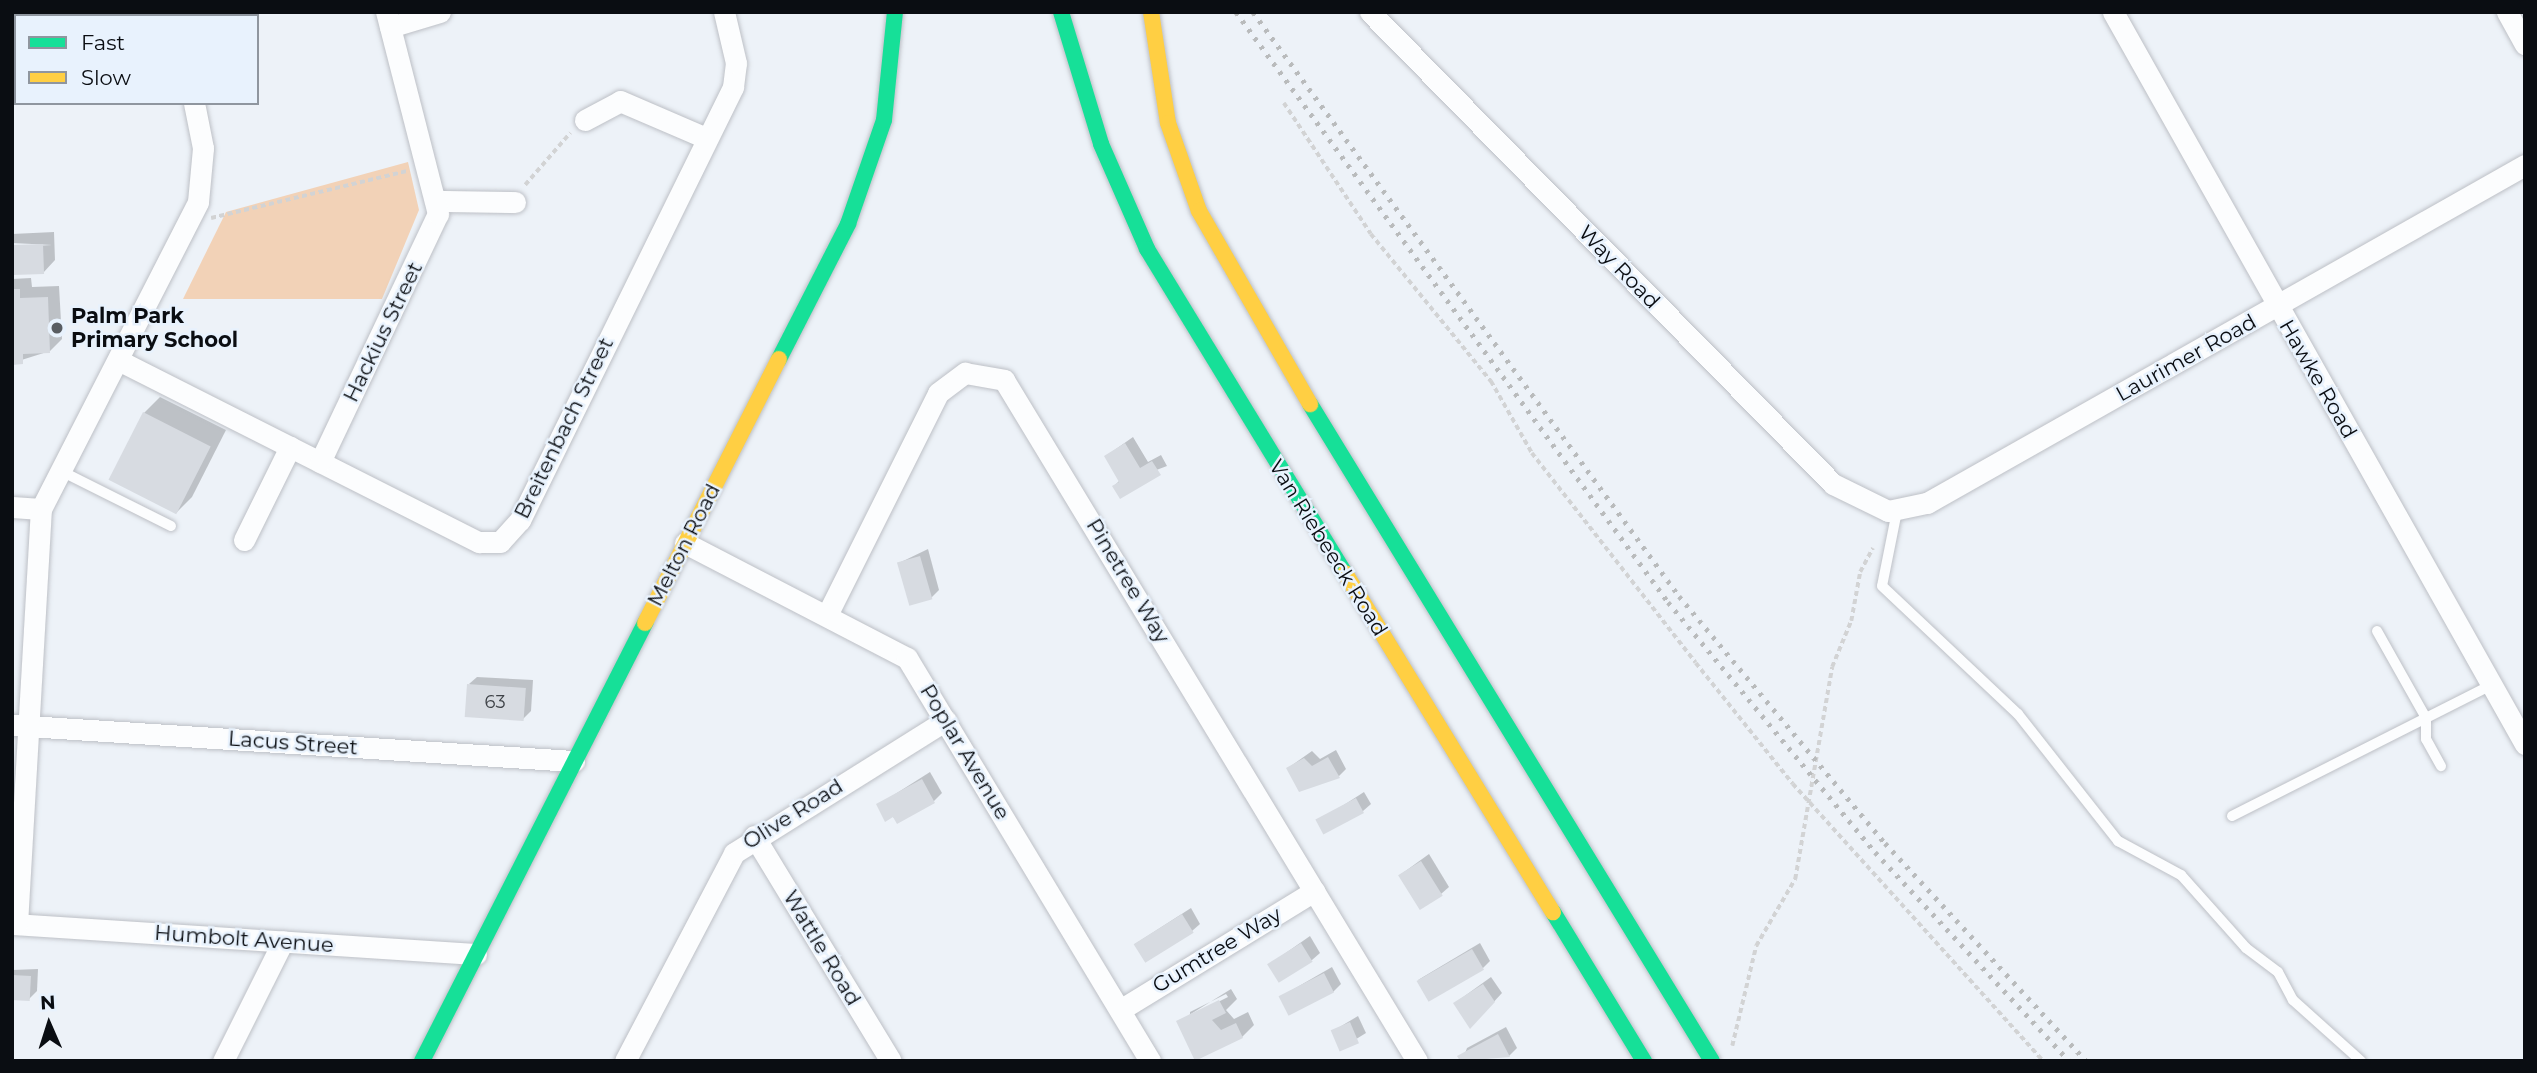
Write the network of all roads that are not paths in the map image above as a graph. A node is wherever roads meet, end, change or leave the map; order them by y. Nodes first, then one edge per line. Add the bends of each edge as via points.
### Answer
1 (440, 12) edge
2 (724, 12) edge
3 (895, 12) edge
4 (1061, 12) edge
5 (1150, 12) edge
6 (1370, 12) edge
7 (2113, 12) edge
8 (2507, 12) edge
9 (388, 20) edge
10 (2525, 44) edge
11 (194, 105) edge
12 (585, 120) road end
13 (706, 138) junction
14 (2525, 165) edge
15 (439, 201) junction
16 (515, 202) road end
17 (2277, 307) junction
18 (121, 361) junction
19 (290, 447) junction
20 (320, 461) junction
21 (61, 471) junction
22 (12, 507) edge
23 (41, 509) junction
24 (1887, 510) junction
25 (171, 526) dead end
26 (244, 540) dead end
27 (685, 543) junction
28 (827, 615) junction
29 (2376, 631) dead end
30 (2491, 685) junction
31 (2426, 718) junction
32 (946, 720) junction
33 (20, 725) edge
34 (2525, 744) edge
35 (574, 761) junction
36 (2441, 766) dead end
37 (2232, 816) dead end
38 (754, 836) junction
39 (1314, 891) junction
40 (15, 924) edge
41 (283, 942) junction
42 (476, 954) junction
43 (1120, 1010) junction
44 (223, 1061) edge
45 (422, 1061) edge
46 (625, 1061) edge
47 (891, 1061) edge
48 (1150, 1061) edge
49 (1418, 1061) edge
50 (1644, 1061) edge
51 (1712, 1061) edge
52 (2361, 1061) edge

1 - 9 street
2 - 13 street, Breitenbach Street via 735,75
3 - 27 main road, Melton Road via 890,90 864,186
4 - 50 main road, Van Riebeeck Road via 1101,144 1147,249
5 - 51 main road via 1168,123 1199,211 1247,302
6 - 24 street, Way Road via 1833,484
7 - 17 street, Hawke Road
8 - 10 street
9 - 15 street
11 - 18 street via 204,169 191,219
12 - 13 street via 620,101
13 - 20 street, Breitenbach Street via 507,537 479,542
14 - 17 street, Laurimer Road
15 - 16 street
15 - 20 street, Hackius Street via 433,229
17 - 24 street, Laurimer Road via 1927,503
17 - 30 street, Hawke Road
18 - 19 street, Breitenbach Street
18 - 21 street
19 - 20 street, Breitenbach Street
19 - 26 street
21 - 23 street
21 - 25 lane
22 - 23 street
23 - 33 street
24 - 52 lane via 1882,586 2018,714 2118,841 2181,875 2246,948 2278,972 2293,1000
27 - 28 street, Poplar Avenue
27 - 35 main road, Melton Road
28 - 32 street, Poplar Avenue via 907,658
28 - 39 street, Pinetree Way via 938,393 965,373 997,376 1015,391
29 - 31 lane
30 - 31 lane
30 - 34 street, Hawke Road
31 - 36 lane via 2426,738
31 - 37 lane
32 - 38 street, Olive Road
32 - 43 street, Poplar Avenue
33 - 35 street, Lacus Street
33 - 40 street
35 - 42 main road, Melton Road
38 - 46 street, Olive Road via 726,864
38 - 47 street, Wattle Road
39 - 43 street, Gumtree Way
39 - 49 street, Pinetree Way
40 - 41 street, Humbolt Avenue
41 - 42 street, Humbolt Avenue
41 - 44 street
42 - 45 main road, Melton Road
43 - 48 street, Poplar Avenue

